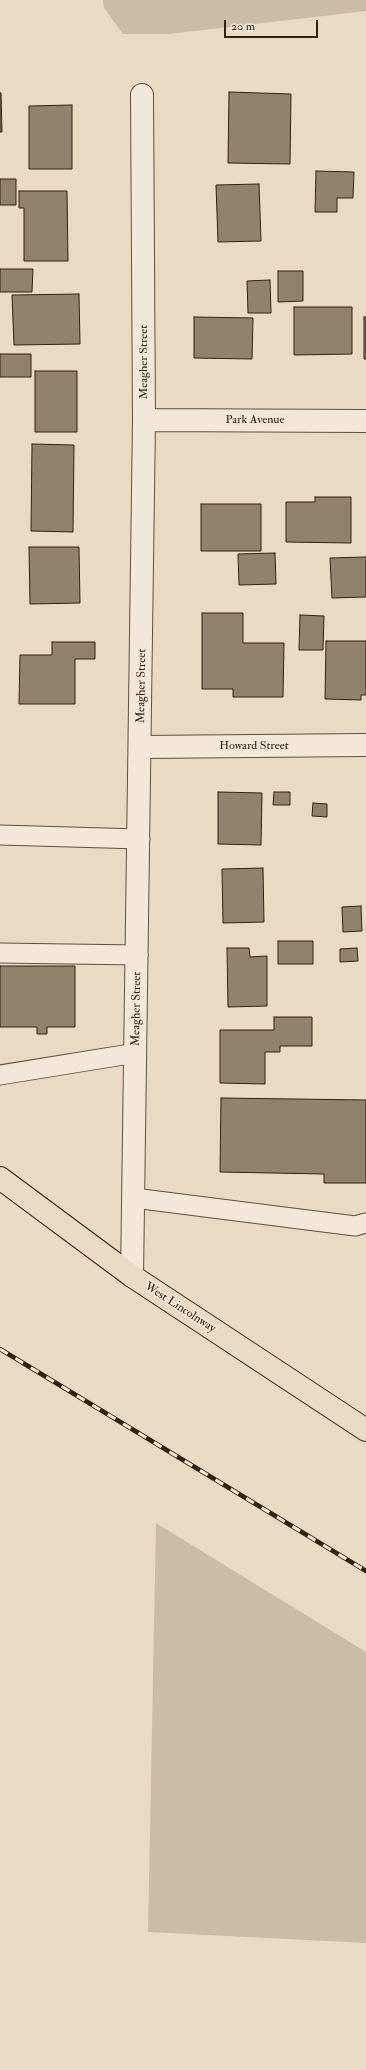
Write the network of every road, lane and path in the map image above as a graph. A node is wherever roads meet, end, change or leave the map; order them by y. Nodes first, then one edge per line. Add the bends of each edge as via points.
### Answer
1 (142, 95) dead end
2 (144, 420) junction
3 (366, 421) edge
4 (366, 745) edge
5 (141, 747) junction
6 (0, 835) edge
7 (140, 839) junction
8 (0, 953) edge
9 (138, 955) junction
10 (136, 1053) junction
11 (0, 1075) edge
12 (0, 1178) edge
13 (134, 1198) junction
14 (366, 1223) edge
15 (132, 1276) junction
16 (366, 1430) edge

1 - 2 street, Meagher Street
2 - 3 street, Park Avenue
2 - 5 street, Meagher Street
4 - 5 street, Howard Street
5 - 7 street, Meagher Street
6 - 7 lane
7 - 9 street, Meagher Street
8 - 9 lane
9 - 10 street, Meagher Street
10 - 11 lane
10 - 13 street, Meagher Street
12 - 15 main road, West Lincolnway
13 - 14 lane via 355,1226
13 - 15 street, Meagher Street
15 - 16 main road, West Lincolnway

